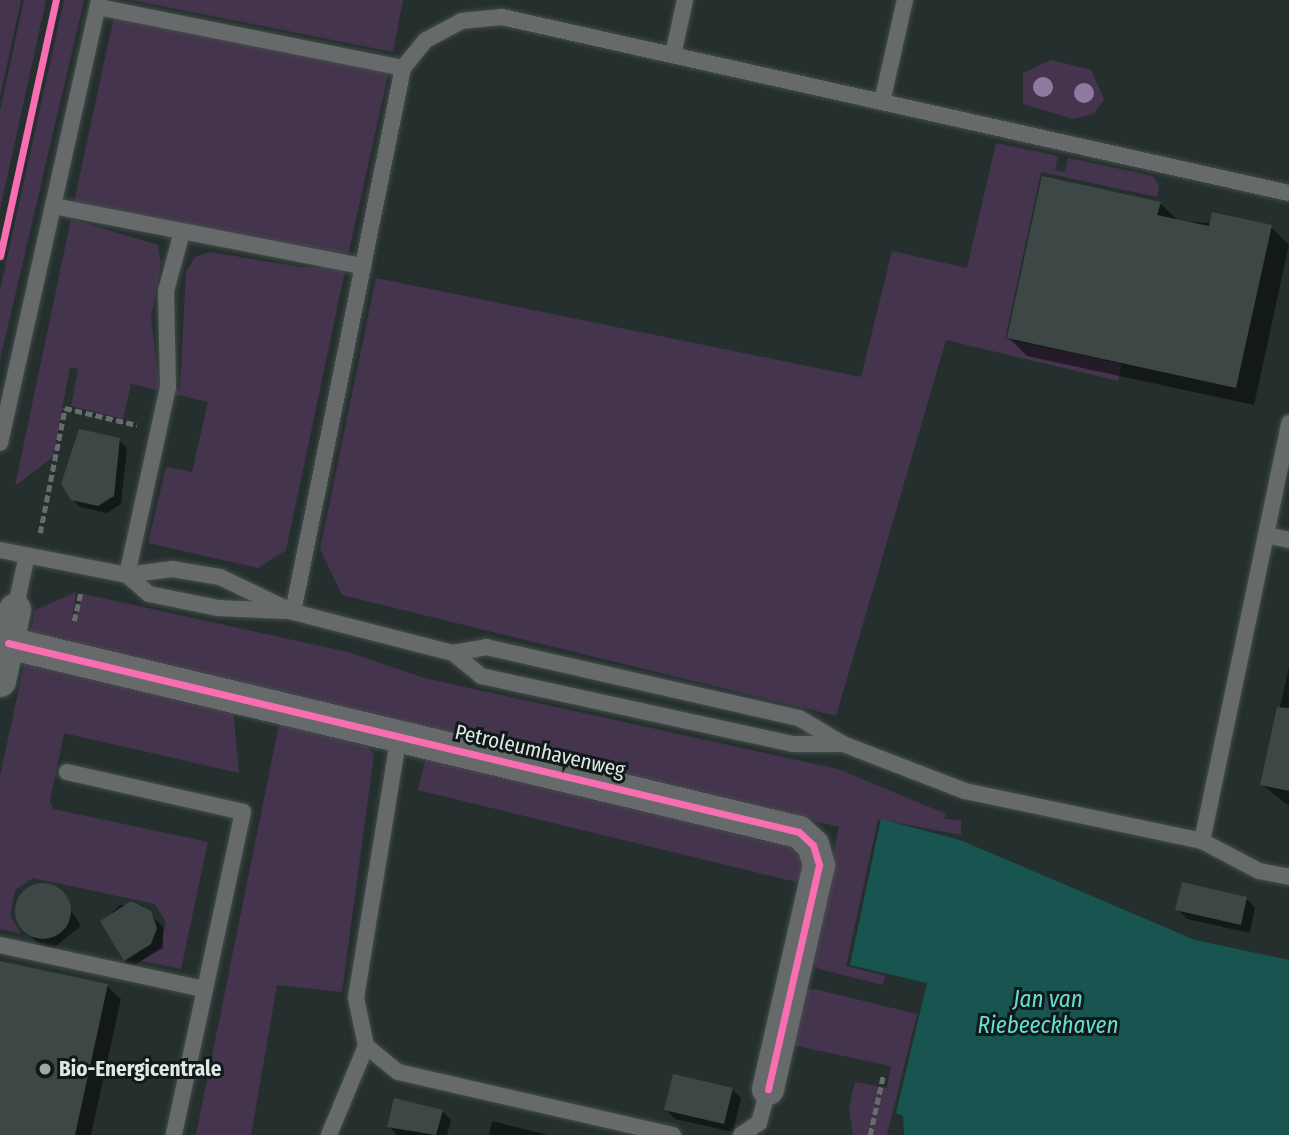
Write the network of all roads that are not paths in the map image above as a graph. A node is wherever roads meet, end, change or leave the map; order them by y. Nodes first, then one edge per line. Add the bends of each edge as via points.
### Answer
1 (505, 0) edge
2 (685, 0) edge
3 (905, 0) edge
4 (98, 3) edge
5 (502, 17) junction
6 (673, 55) junction
7 (403, 68) junction
8 (883, 102) junction
9 (1289, 193) edge
10 (53, 206) junction
11 (182, 232) junction
12 (363, 266) junction
13 (1289, 423) edge
14 (0, 443) edge
15 (1266, 535) junction
16 (1289, 540) edge
17 (0, 550) edge
18 (31, 556) junction
19 (127, 575) junction
20 (15, 610) joint
21 (293, 612) junction
22 (8, 643) junction
23 (453, 653) junction
24 (0, 681) edge
25 (399, 735) junction
26 (843, 744) junction
27 (67, 772) dead end
28 (1202, 841) junction
29 (1289, 877) edge
30 (0, 945) edge
31 (203, 989) junction
32 (366, 1046) junction
33 (768, 1090) joint
34 (173, 1135) edge
35 (329, 1135) edge
36 (673, 1135) edge
37 (741, 1135) edge

1 - 5 lane
2 - 6 lane
3 - 8 lane
4 - 7 lane
4 - 10 lane
5 - 6 lane
5 - 7 lane via 441,30
6 - 8 lane
7 - 12 lane
8 - 9 lane
10 - 11 lane
10 - 14 lane
11 - 12 lane
11 - 19 lane via 166,291 168,387
12 - 21 lane
13 - 15 lane
15 - 16 lane
15 - 28 lane
17 - 18 lane
18 - 19 lane
18 - 20 lane
19 - 21 lane via 149,594 218,608
19 - 21 lane via 172,569 220,577
20 - 22 street
21 - 23 lane
22 - 24 street
22 - 25 street, Petroleumhavenweg
23 - 26 lane via 481,676 792,744
23 - 26 lane via 486,647 799,718
25 - 32 lane via 356,998
25 - 33 street, Petroleumhavenweg via 807,838 819,865
26 - 28 lane via 965,791
27 - 31 lane via 243,812
28 - 29 lane via 1259,871
30 - 31 lane
31 - 34 lane
32 - 35 lane
32 - 36 lane via 398,1072
33 - 37 lane, Petroleumhavenweg via 759,1123

